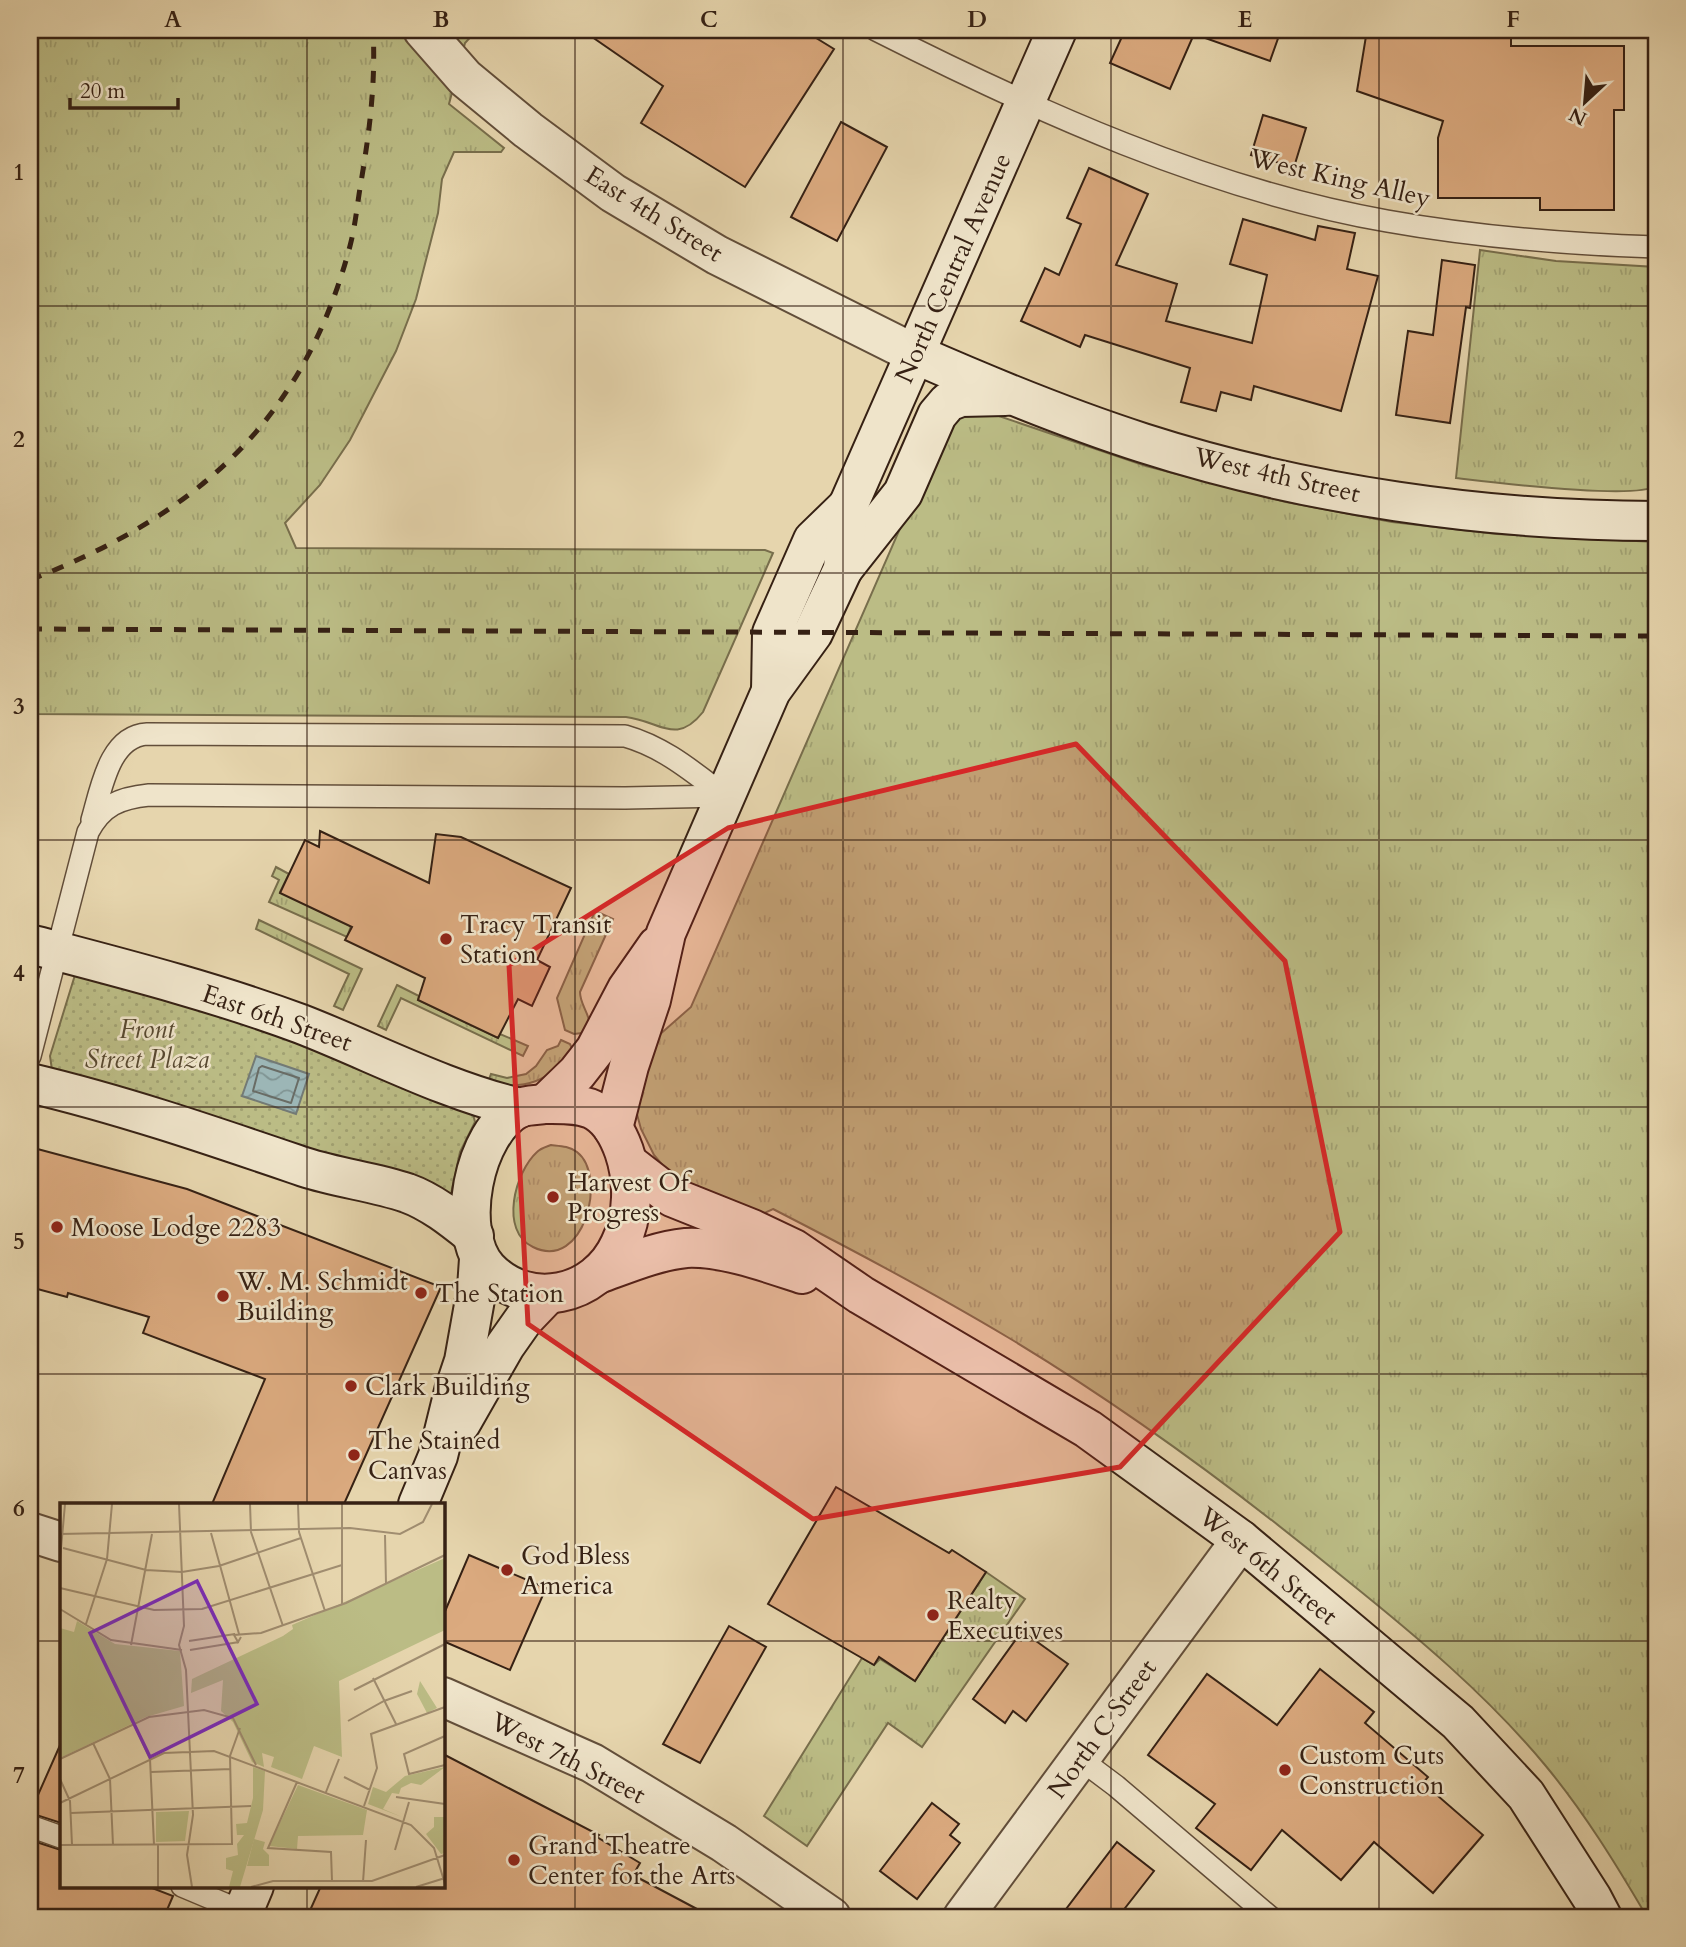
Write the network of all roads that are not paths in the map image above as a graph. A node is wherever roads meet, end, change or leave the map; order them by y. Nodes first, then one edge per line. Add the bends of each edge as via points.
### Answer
1 (423, 30) edge
2 (876, 30) edge
3 (1057, 30) edge
4 (1026, 101) junction
5 (1656, 247) edge
6 (915, 354) junction
7 (1010, 395) junction
8 (849, 506) junction
9 (1656, 521) edge
10 (843, 569) junction
11 (771, 691) junction
12 (725, 796) junction
13 (89, 832) junction
14 (666, 933) junction
15 (43, 948) edge
16 (30, 1056) edge
17 (30, 1083) edge
18 (533, 1106) junction
19 (613, 1128) junction
20 (628, 1163) junction
21 (476, 1248) junction
22 (598, 1274) junction
23 (861, 1294) junction
24 (547, 1295) junction
25 (439, 1457) junction
26 (418, 1503) edge
27 (30, 1532) edge
28 (1241, 1540) junction
29 (60, 1542) edge
30 (444, 1697) edge
31 (1080, 1759) junction
32 (30, 1826) edge
33 (60, 1837) edge
34 (188, 1888) edge
35 (249, 1908) edge
36 (831, 1917) edge
37 (963, 1917) edge
38 (1270, 1917) edge
39 (1602, 1917) edge

1 - 6 street, East 4th Street via 475,87 612,193 717,255
2 - 4 lane, West King Alley
3 - 4 street, North Central Avenue
4 - 5 lane, West King Alley via 1196,171 1384,221 1524,240
4 - 6 street, North Central Avenue
6 - 7 street, West 4th Street
6 - 8 street, North Central Avenue
7 - 9 street, West 4th Street via 1144,443 1363,496 1465,511
7 - 10 street via 961,397 948,402 937,415 903,493
8 - 10 street, North Central Avenue
8 - 11 street, North Central Avenue via 813,540 772,633
10 - 11 street, North Central Avenue via 813,633
11 - 12 street, North Central Avenue
12 - 13 lane via 149,795 114,803 98,816
12 - 13 lane via 664,751 625,736 139,735 128,739 117,753
12 - 14 street, North Central Avenue
13 - 15 lane
14 - 18 street, North Central Avenue via 627,989 595,1051 577,1073
14 - 19 street, North Central Avenue via 652,1000
15 - 16 lane
15 - 18 street, East 6th Street via 255,1008 492,1101
17 - 21 street via 408,1194 436,1208
18 - 19 street via 569,1104 597,1112
18 - 21 street via 501,1124 479,1157 472,1199
19 - 20 street
20 - 22 street via 631,1203 627,1226 620,1246
20 - 23 street, West 6th Street via 672,1197 794,1249
21 - 24 street via 500,1282
21 - 25 street via 470,1332
22 - 23 street, West 6th Street via 688,1248 736,1254
22 - 24 street via 574,1289
23 - 28 street, West 6th Street via 1088,1429
24 - 25 street via 505,1346
25 - 26 street
27 - 29 street
28 - 31 street, North C Street
28 - 39 street, West 6th Street via 1458,1723 1526,1795
30 - 36 street, West 7th Street via 592,1763 724,1843
31 - 37 street, North C Street
31 - 38 lane
32 - 33 lane
34 - 35 lane

